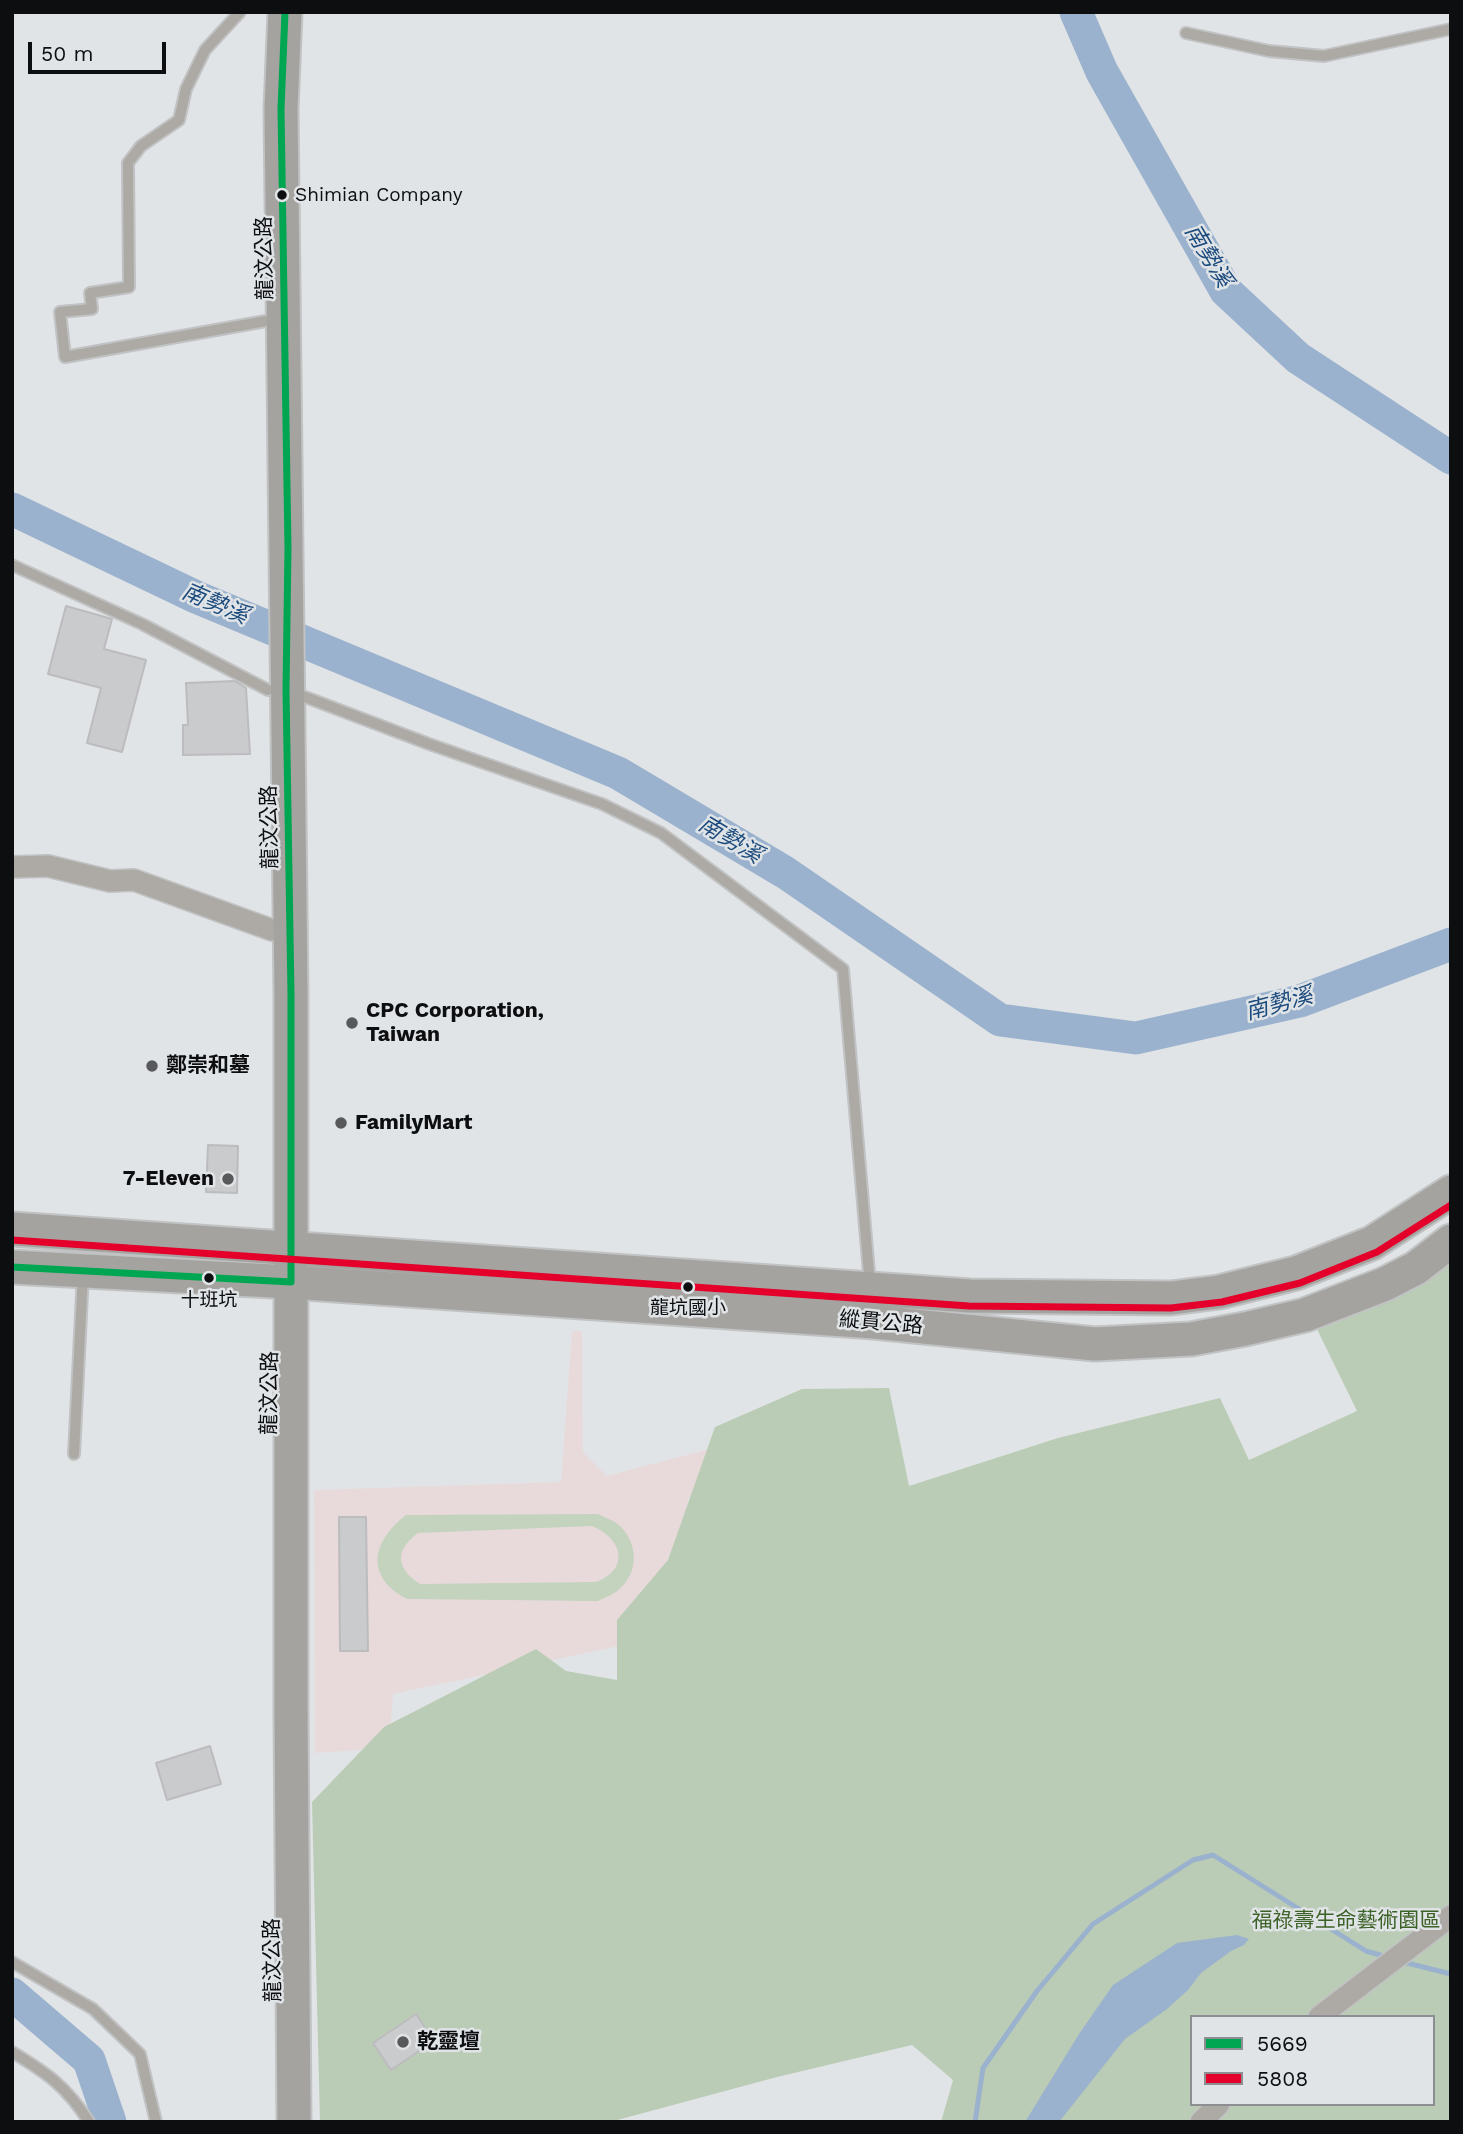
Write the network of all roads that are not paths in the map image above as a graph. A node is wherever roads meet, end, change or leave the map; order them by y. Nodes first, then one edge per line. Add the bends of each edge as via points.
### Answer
1 (240, 12) edge
2 (267, 12) edge
3 (285, 12) edge
4 (1451, 29) edge
5 (1186, 33) dead end
6 (275, 320) junction
7 (12, 565) edge
8 (278, 679) junction
9 (12, 867) edge
10 (272, 930) junction
11 (282, 995) junction
12 (1451, 1192) edge
13 (12, 1230) edge
14 (1451, 1241) edge
15 (280, 1247) junction
16 (12, 1267) edge
17 (84, 1271) junction
18 (281, 1282) junction
19 (870, 1289) junction
20 (874, 1322) junction
21 (74, 1454) dead end
22 (1451, 1916) edge
23 (12, 1962) edge
24 (1322, 2015) edge
25 (12, 2052) edge
26 (1217, 2106) edge
27 (89, 2122) edge
28 (156, 2122) edge
29 (276, 2122) edge
30 (294, 2122) edge
31 (1201, 2122) edge

1 - 6 lane via 205,50 186,89 179,120 141,146 128,163 129,288 90,293 92,309 60,312 65,357
2 - 6 main road, 龍汶公路 via 264,133
3 - 6 main road, 龍汶公路
4 - 5 lane via 1324,56 1269,51
6 - 8 main road, 龍汶公路
7 - 8 lane
8 - 10 main road, 龍汶公路
8 - 11 main road, 龍汶公路
8 - 19 lane via 429,744 602,804 661,833 843,969
9 - 10 street via 48,866 110,881 134,880
10 - 11 main road, 龍汶公路
11 - 15 main road, 龍汶公路
12 - 19 main road, 縱貫公路 via 1372,1243 1296,1273 1219,1292 1121,1299
13 - 15 main road, 縱貫公路
14 - 20 main road, 縱貫公路 via 1416,1268 1385,1284 1305,1315 1191,1339 1095,1344
15 - 18 main road, 龍汶公路
15 - 19 main road, 縱貫公路
16 - 17 main road, 縱貫公路
17 - 18 main road, 縱貫公路
17 - 21 lane
18 - 20 main road, 縱貫公路
18 - 29 main road, 龍汶公路 via 268,1534
18 - 30 main road, 龍汶公路
19 - 20 lane
22 - 24 street
23 - 28 lane via 93,2009 140,2054
25 - 27 lane via 47,2073 75,2100
26 - 31 street

